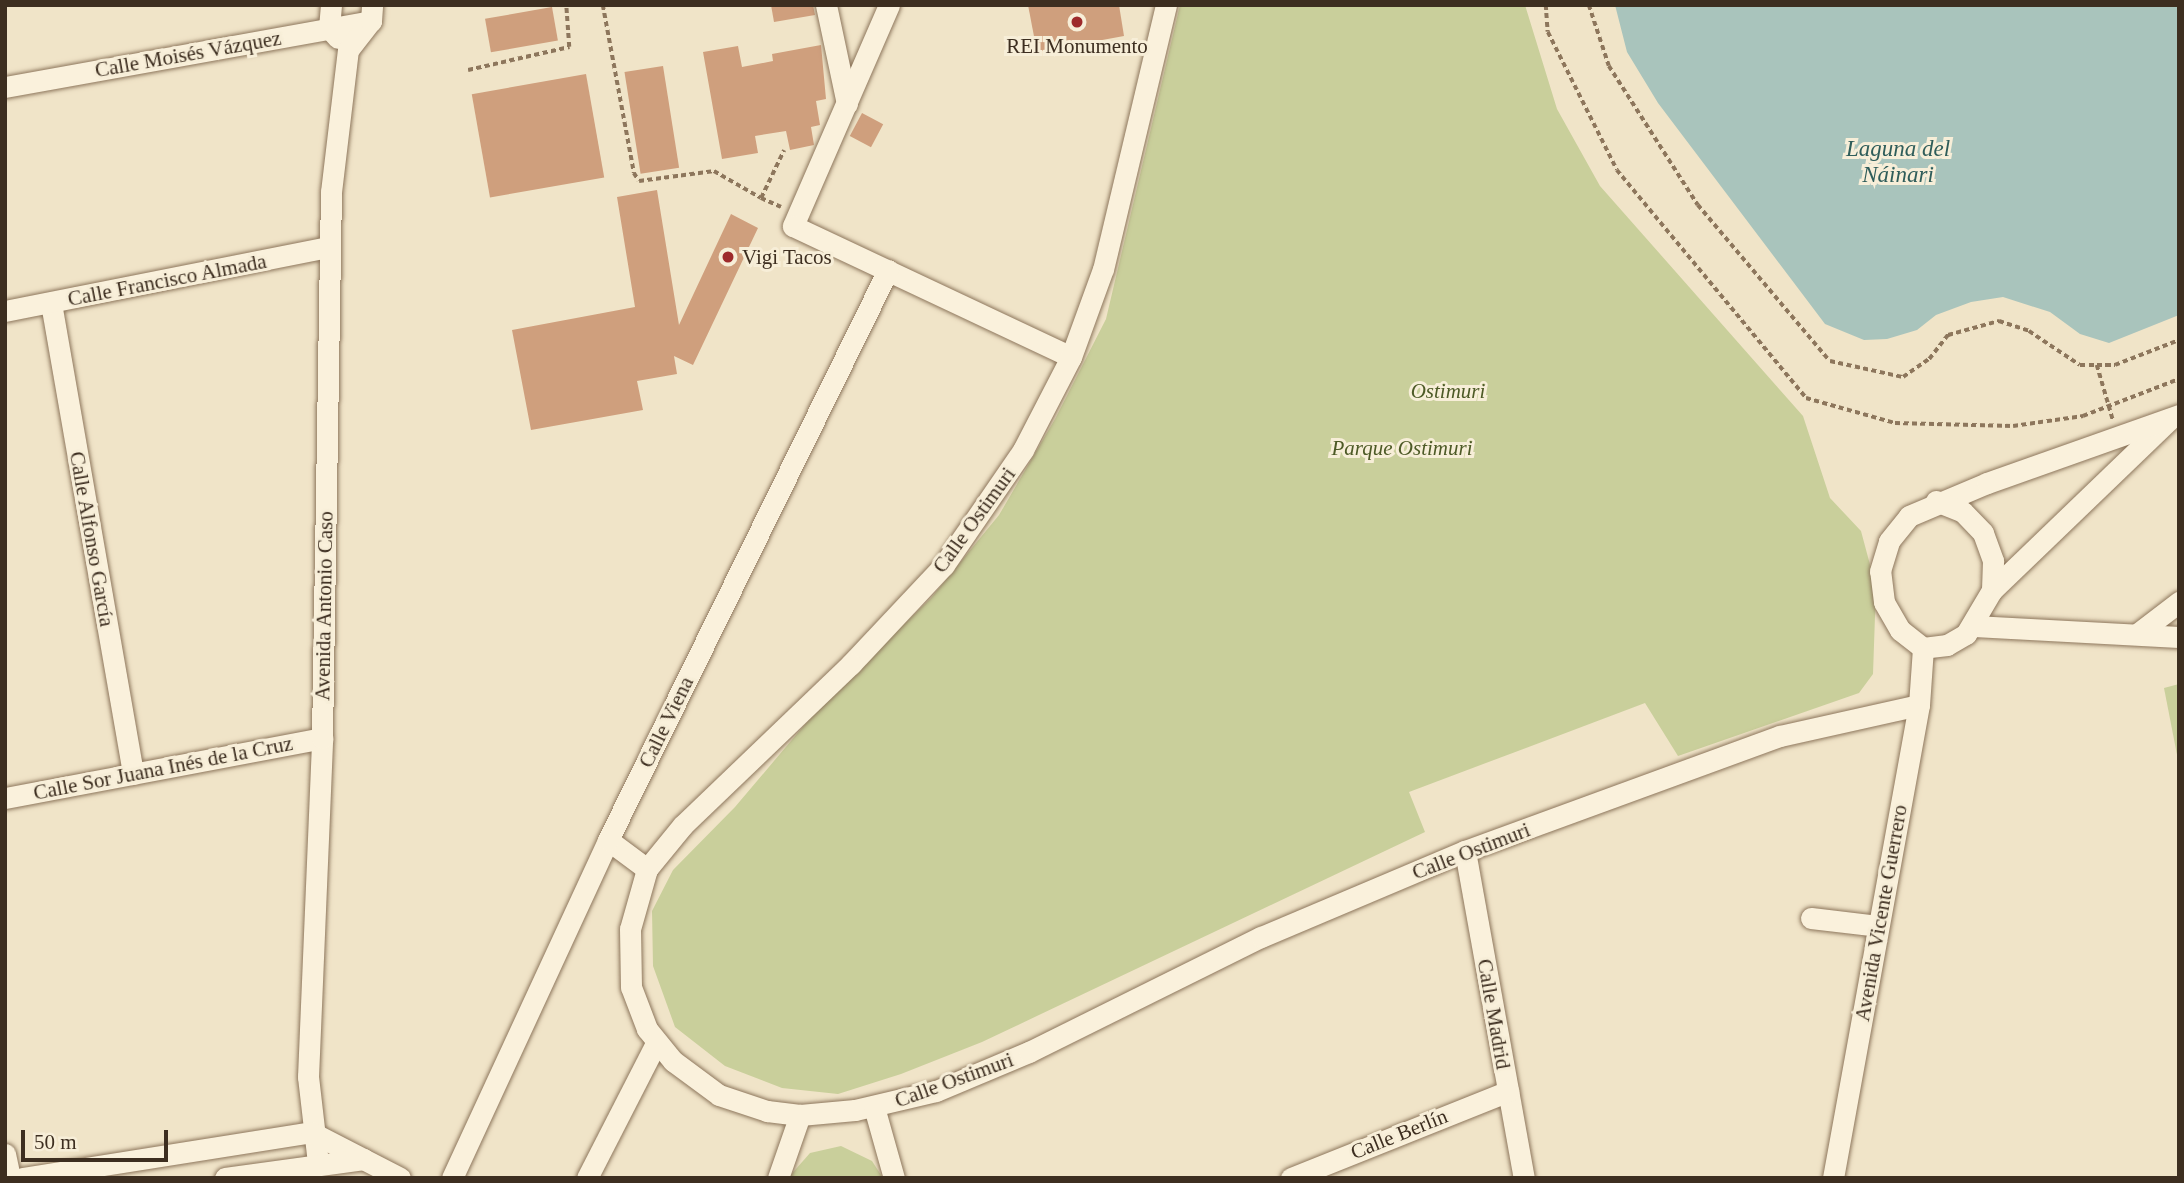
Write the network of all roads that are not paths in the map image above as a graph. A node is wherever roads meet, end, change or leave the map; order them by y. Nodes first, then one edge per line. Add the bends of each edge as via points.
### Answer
1 (331, 5) edge
2 (826, 5) edge
3 (889, 5) edge
4 (1167, 5) edge
5 (371, 13) edge
6 (329, 28) junction
7 (348, 50) junction
8 (5, 87) edge
9 (847, 104) junction
10 (328, 247) junction
11 (888, 270) junction
12 (51, 303) junction
13 (5, 311) edge
14 (1071, 357) junction
15 (2174, 417) edge
16 (1936, 502) junction
17 (1992, 590) junction
18 (2179, 602) edge
19 (1974, 626) junction
20 (2137, 634) junction
21 (2179, 637) edge
22 (1923, 648) junction
23 (1919, 705) junction
24 (322, 738) junction
25 (132, 774) junction
26 (5, 798) edge
27 (608, 839) junction
28 (1465, 851) junction
29 (647, 869) junction
30 (1811, 918) dead end
31 (1878, 926) junction
32 (656, 1043) junction
33 (1508, 1091) junction
34 (874, 1107) junction
35 (800, 1115) junction
36 (311, 1132) junction
37 (5, 1154) edge
38 (355, 1162) edge
39 (318, 1163) junction
40 (1299, 1176) edge
41 (9, 1178) edge
42 (22, 1178) edge
43 (225, 1178) edge
44 (400, 1178) edge
45 (452, 1178) edge
46 (587, 1178) edge
47 (778, 1178) edge
48 (894, 1178) edge
49 (1524, 1178) edge
50 (1833, 1178) edge

1 - 6 street
2 - 9 street
3 - 9 street
4 - 14 street, Calle Ostimuri via 1115,228
5 - 6 street, Calle Moisés Vázquez
5 - 7 street
6 - 7 street
6 - 8 street, Calle Moisés Vázquez
7 - 10 street, Avenida Antonio Caso
9 - 11 street via 793,226
10 - 12 street, Calle Francisco Almada
10 - 24 street, Avenida Antonio Caso
11 - 14 street
11 - 27 street, Calle Viena
12 - 13 street, Calle Francisco Almada
12 - 25 street, Calle Alfonso García
14 - 29 street, Calle Ostimuri via 1023,450 944,565 851,664 683,825
15 - 16 street
15 - 17 street
16 - 17 street via 1963,512 1983,534 1993,561
16 - 22 street via 1898,528 1880,571 1891,617
17 - 19 street
18 - 20 street
19 - 20 street
19 - 22 street via 1947,645
20 - 21 street
22 - 23 street, Avenida Vicente Guerrero
23 - 28 street, Calle Ostimuri via 1780,736
23 - 31 street, Avenida Vicente Guerrero
24 - 25 street, Calle Sor Juana Inés de la Cruz
24 - 36 street, Avenida Antonio Caso via 308,1077
25 - 26 street, Calle Sor Juana Inés de la Cruz
27 - 29 street
27 - 45 street, Calle Viena
28 - 33 street, Calle Madrid
28 - 34 street, Calle Ostimuri via 1261,937 994,1068 936,1091
29 - 32 street, Calle Ostimuri via 636,897 628,960 631,987
30 - 31 street
31 - 50 street, Avenida Vicente Guerrero
32 - 35 street, Calle Ostimuri via 695,1079 743,1107
32 - 46 street
33 - 40 street, Calle Berlín
33 - 49 street, Calle Madrid
34 - 35 street, Calle Ostimuri
34 - 48 street
35 - 47 street
36 - 38 street
36 - 39 street, Avenida Antonio Caso
36 - 42 street
37 - 41 street
38 - 39 street
38 - 44 street
39 - 43 street

